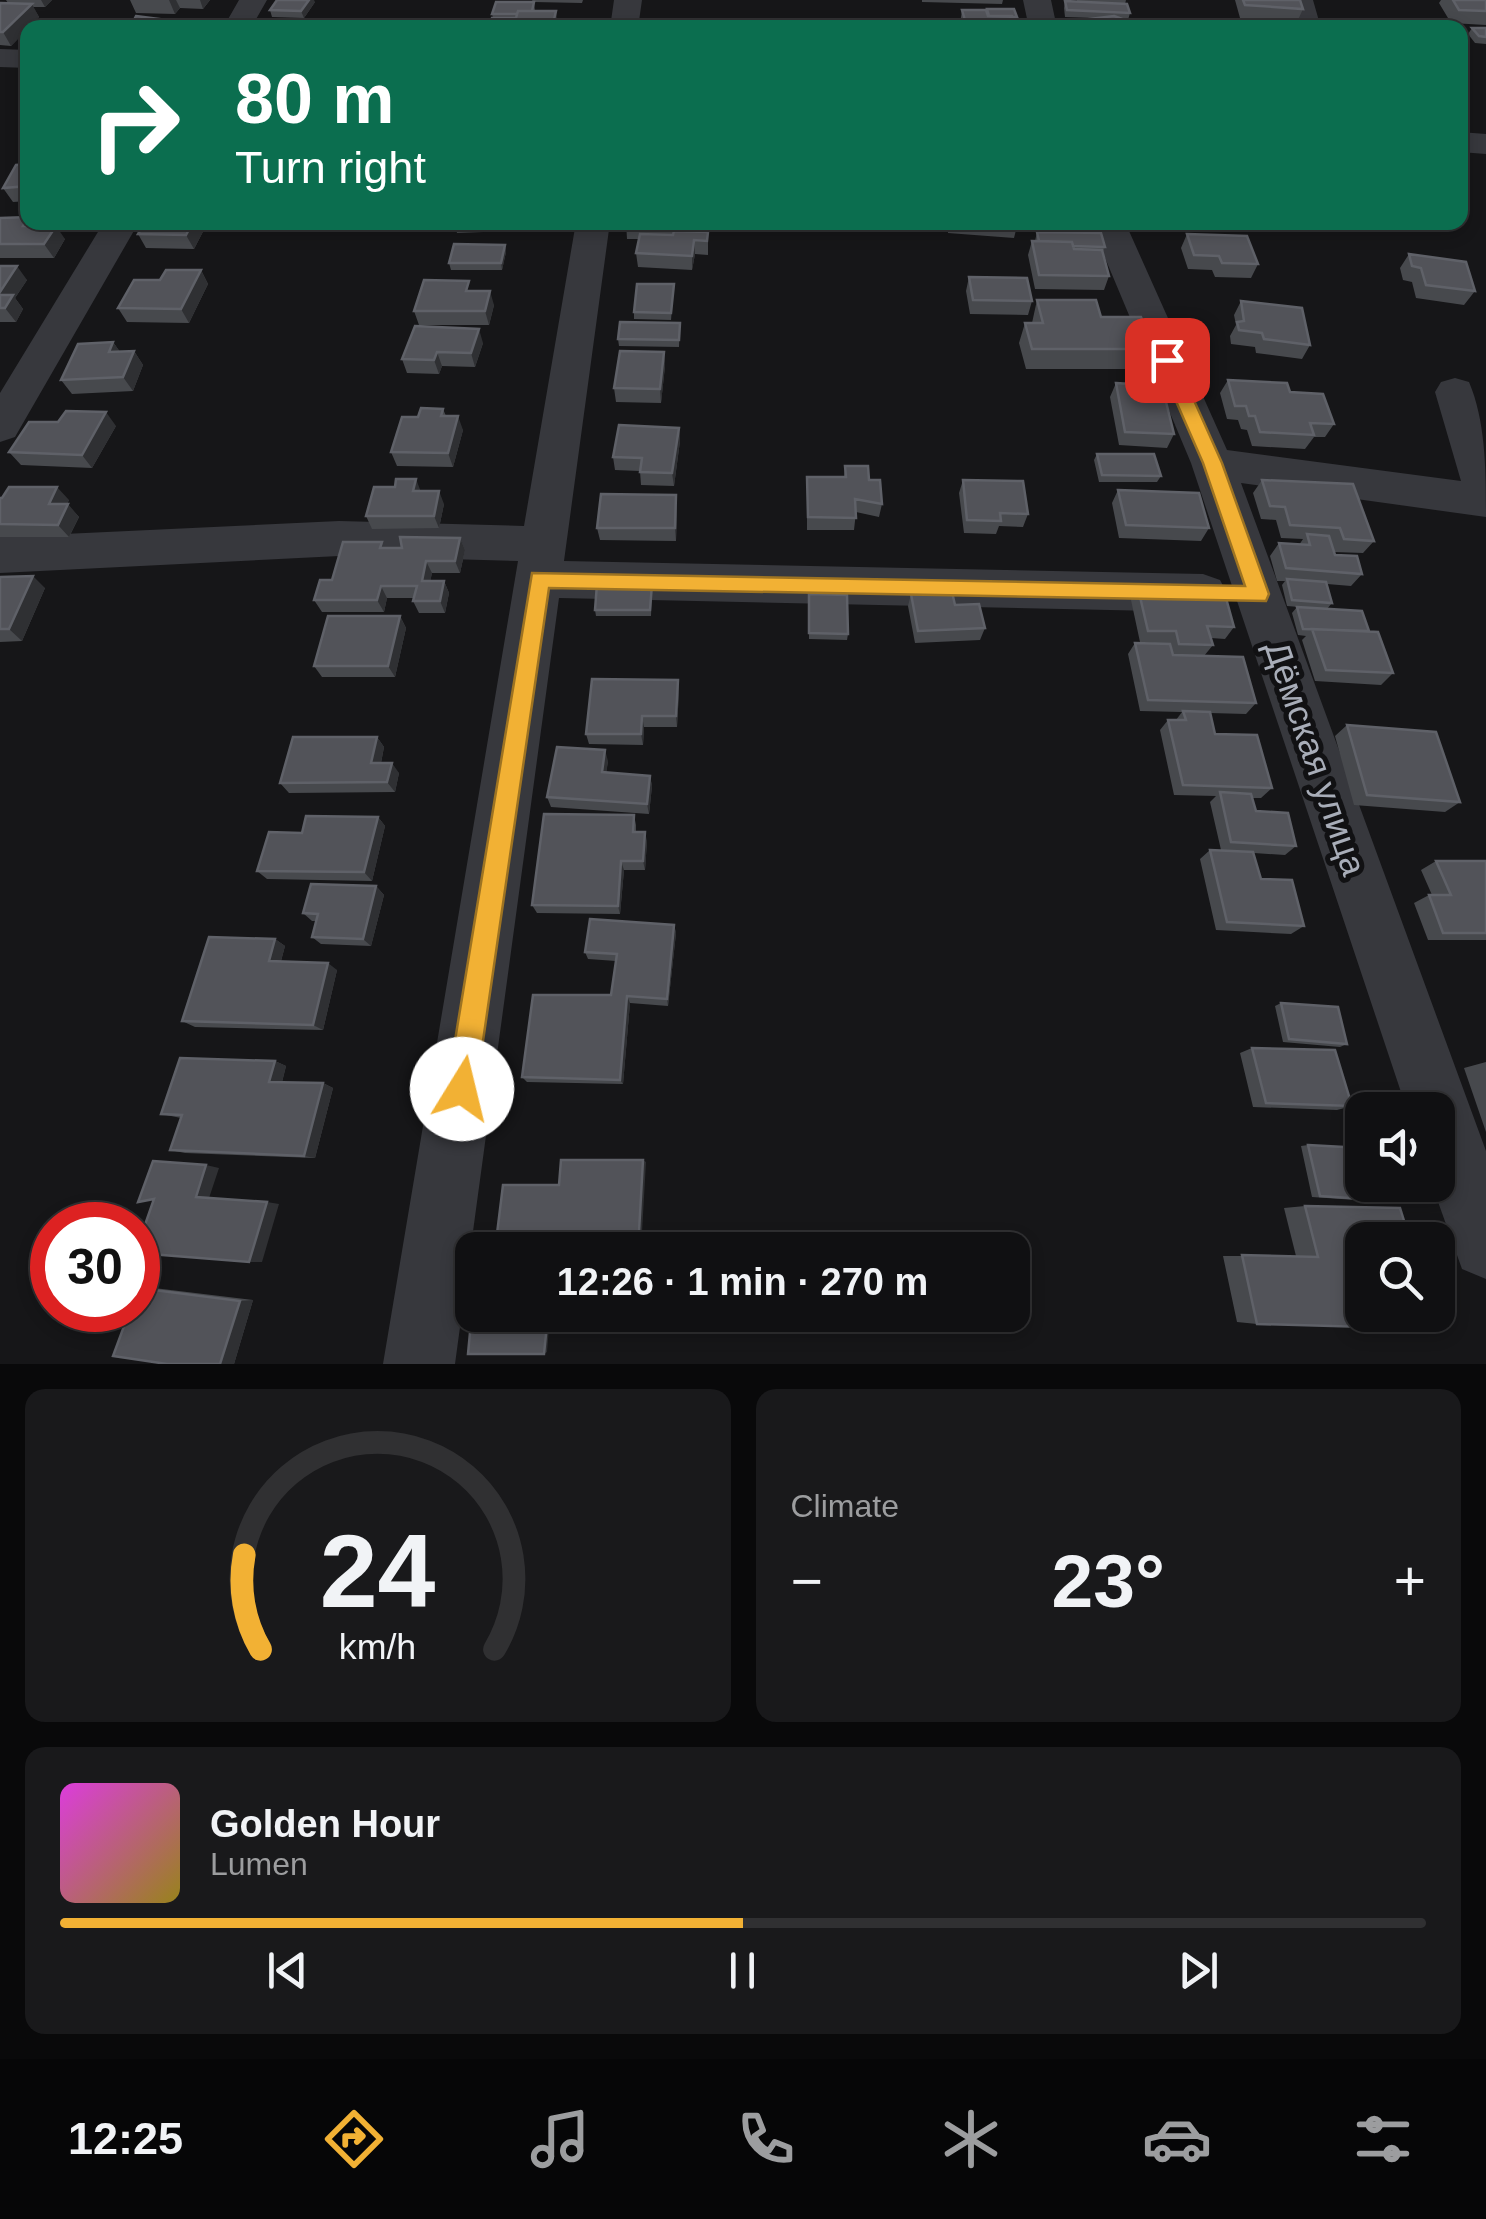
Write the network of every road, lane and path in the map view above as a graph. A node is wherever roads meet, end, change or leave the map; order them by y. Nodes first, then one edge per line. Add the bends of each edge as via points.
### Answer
1 (117, 230) edge
2 (592, 230) edge
3 (1110, 230) edge
4 (1455, 392) dead end
5 (0, 427) edge
6 (1212, 463) junction
7 (1486, 491) edge
8 (1486, 501) edge
9 (0, 555) edge
10 (541, 562) junction
11 (1258, 594) junction
12 (1486, 1245) edge
13 (419, 1364) edge

1 - 5 street
2 - 10 street
3 - 6 street, Дёмская улица
4 - 7 street
6 - 8 street
6 - 11 street, Дёмская улица
9 - 10 street via 413,538
10 - 11 street
10 - 13 street
11 - 12 street, Дёмская улица

